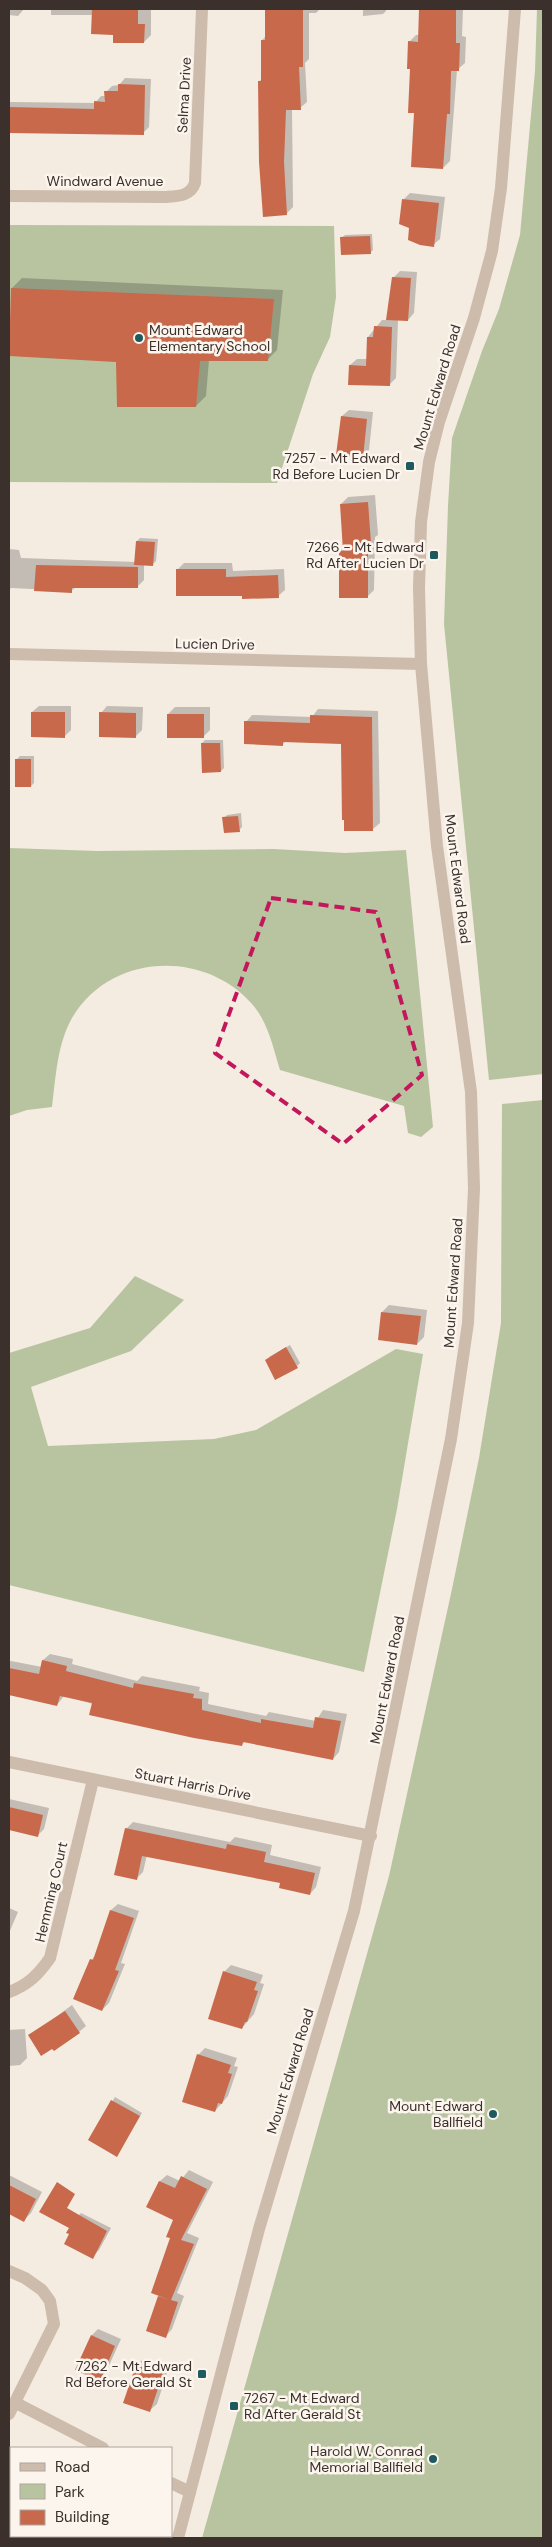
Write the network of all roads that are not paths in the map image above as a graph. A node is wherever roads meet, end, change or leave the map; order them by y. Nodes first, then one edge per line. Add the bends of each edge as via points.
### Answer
1 (202, 9) edge
2 (515, 9) edge
3 (194, 184) joint
4 (9, 196) edge
5 (9, 654) edge
6 (421, 664) junction
7 (9, 1762) edge
8 (93, 1780) junction
9 (371, 1836) junction
10 (9, 1992) edge
11 (9, 2271) edge
12 (12, 2408) edge
13 (101, 2447) edge
14 (172, 2484) edge
15 (190, 2492) junction
16 (178, 2538) edge

1 - 3 street, Selma Drive
2 - 6 street, Mount Edward Road via 501,188 492,251 429,462 421,522
3 - 4 street, Windward Avenue via 188,194 173,196
5 - 6 street, Lucien Drive
6 - 9 street, Mount Edward Road via 437,846 471,1092 472,1262 468,1323 451,1439
7 - 8 street, Stuart Harris Drive
8 - 9 street, Stuart Harris Drive
8 - 10 street, Hemming Court via 50,1958 38,1975
9 - 15 street, Mount Edward Road via 354,1911 259,2229
11 - 12 street via 42,2290 50,2301 54,2324
12 - 13 street
14 - 15 street
15 - 16 street, Mount Edward Road

